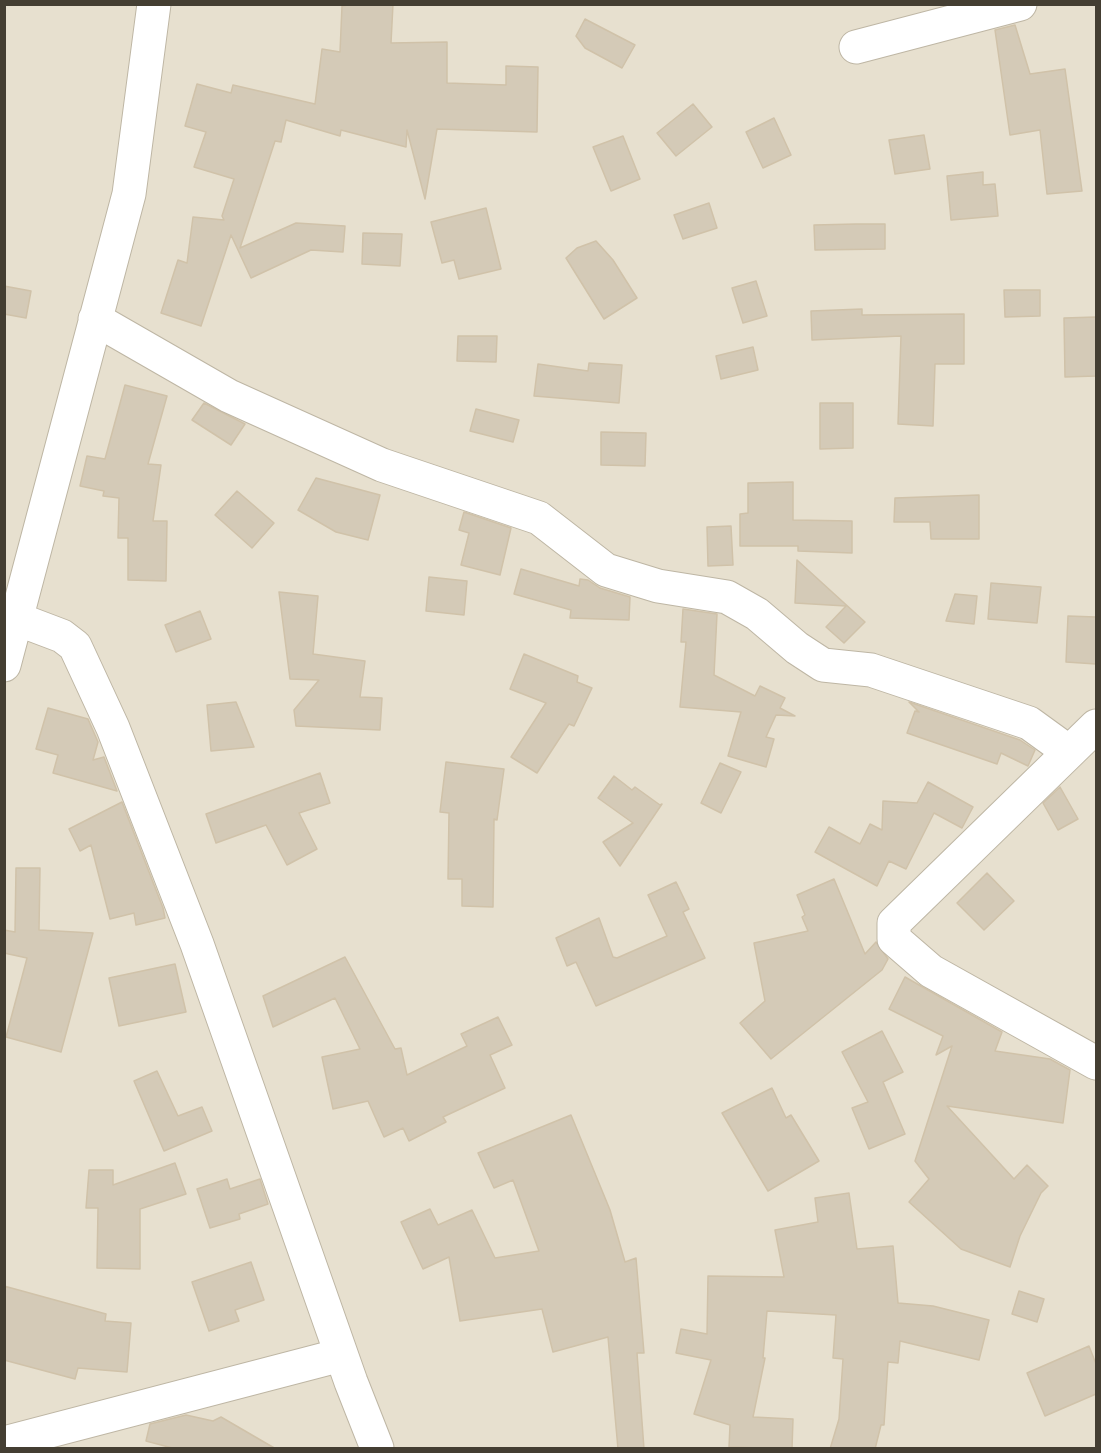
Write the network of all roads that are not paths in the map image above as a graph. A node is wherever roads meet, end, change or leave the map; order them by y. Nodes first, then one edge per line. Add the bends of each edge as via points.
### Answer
1 (154, 4) edge
2 (1020, 4) edge
3 (856, 47) dead end
4 (95, 319) junction
5 (11, 616) edge
6 (4, 665) edge
7 (1096, 726) edge
8 (1069, 752) junction
9 (1096, 1063) edge
10 (341, 1355) junction
11 (4, 1443) edge
12 (377, 1449) edge

1 - 4 street via 129,194
2 - 3 street
4 - 5 street
4 - 8 street via 229,396 352,452 539,518 606,570 658,586 727,597 757,614 823,665 871,670 1029,723
5 - 6 street
5 - 10 street via 62,636 75,646 113,728 197,944
7 - 8 street
8 - 9 street via 894,923 892,931 894,939 931,971
10 - 11 street
10 - 12 street

